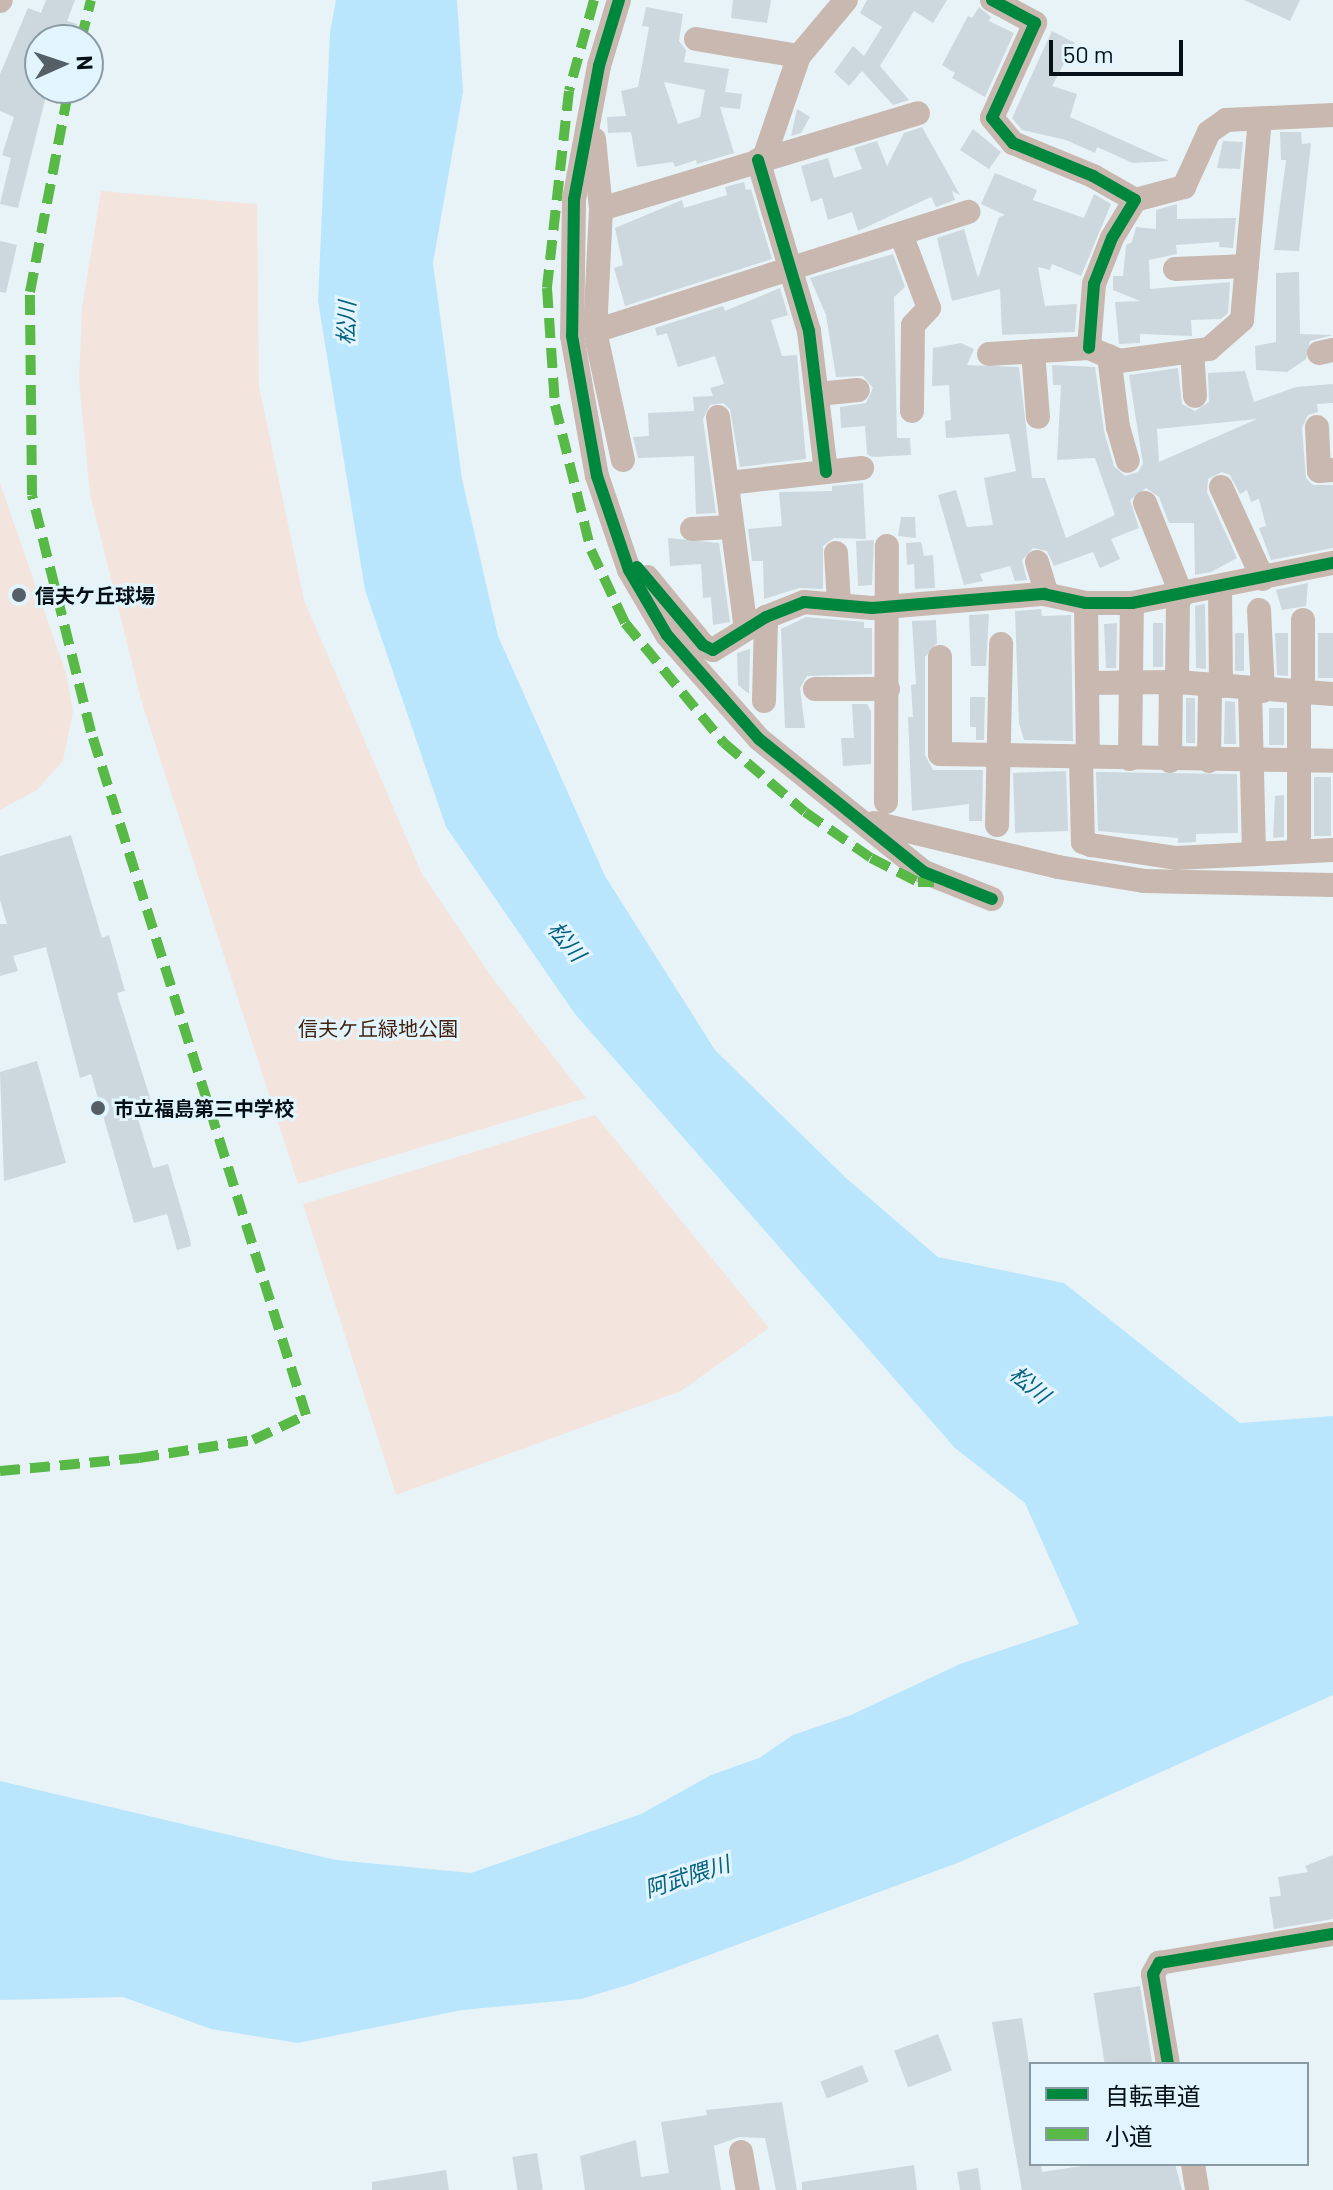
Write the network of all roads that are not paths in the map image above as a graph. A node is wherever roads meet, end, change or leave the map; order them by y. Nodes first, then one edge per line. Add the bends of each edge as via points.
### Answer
1 (619, 0) edge
2 (846, 0) edge
3 (1000, 2) edge
4 (696, 39) dead end
5 (799, 56) junction
6 (918, 113) dead end
7 (1333, 115) edge
8 (1260, 119) junction
9 (590, 125) junction
10 (761, 159) junction
11 (1135, 200) junction
12 (601, 209) junction
13 (968, 212) dead end
14 (901, 234) junction
15 (1247, 266) junction
16 (789, 269) junction
17 (1175, 269) dead end
18 (595, 331) junction
19 (1033, 351) junction
20 (1192, 351) junction
21 (1099, 352) junction
22 (989, 354) dead end
23 (858, 390) dead end
24 (818, 394) junction
25 (1195, 396) dead end
26 (912, 411) dead end
27 (718, 417) dead end
28 (1038, 417) dead end
29 (1317, 427) dead end
30 (623, 460) dead end
31 (1128, 461) dead end
32 (862, 468) dead end
33 (1333, 470) edge
34 (826, 472) junction
35 (728, 483) junction
36 (1221, 487) dead end
37 (1145, 503) dead end
38 (731, 527) junction
39 (692, 529) dead end
40 (887, 546) dead end
41 (836, 553) dead end
42 (624, 555) junction
43 (1037, 562) dead end
44 (1333, 563) edge
45 (1263, 579) junction
46 (1220, 589) junction
47 (1047, 594) junction
48 (1180, 596) junction
49 (1086, 603) junction
50 (1132, 603) junction
51 (839, 604) junction
52 (890, 606) junction
53 (1259, 610) dead end
54 (1303, 620) dead end
55 (756, 623) junction
56 (1001, 644) dead end
57 (940, 657) dead end
58 (1174, 682) junction
59 (1087, 683) junction
60 (1130, 684) junction
61 (1215, 685) junction
62 (815, 689) dead end
63 (888, 689) junction
64 (1257, 690) junction
65 (1301, 694) junction
66 (1333, 694) edge
67 (764, 701) dead end
68 (997, 752) junction
69 (1084, 757) junction
70 (1130, 759) junction
71 (1170, 761) junction
72 (1209, 761) junction
73 (1333, 761) edge
74 (1251, 762) junction
75 (1299, 762) junction
76 (886, 802) dead end
77 (856, 813) junction
78 (997, 825) dead end
79 (1299, 850) junction
80 (1333, 850) edge
81 (1254, 852) junction
82 (1333, 885) edge
83 (992, 899) dead end
84 (1333, 1934) edge
85 (1168, 2062) edge
86 (741, 2152) dead end
87 (1193, 2166) edge
88 (748, 2190) edge
89 (1197, 2190) edge

1 - 9 street via 599,66
2 - 5 street
3 - 11 street via 1035,23 992,118 1013,143
4 - 5 street
5 - 10 street
6 - 10 street
7 - 8 street
8 - 11 street via 1243,116 1216,126 1184,187
8 - 15 street
9 - 12 street
9 - 42 street via 574,200 572,336 597,476
10 - 12 street
10 - 16 street
11 - 21 street via 1117,227 1094,284
12 - 18 street
13 - 14 street
14 - 16 street
14 - 26 street via 929,308 913,325 911,337
15 - 17 street
15 - 20 street via 1242,320 1209,349
16 - 18 street
16 - 24 street via 809,331
18 - 30 street
19 - 21 street
19 - 22 street
19 - 28 street
20 - 21 street via 1119,361
20 - 25 street
21 - 31 street
23 - 24 street
24 - 34 street
27 - 35 street
29 - 33 street via 1319,471
32 - 34 street
34 - 35 street
35 - 38 street
36 - 45 street
37 - 48 street
38 - 39 street
38 - 55 street
40 - 52 street
41 - 51 street
42 - 55 street via 703,645 713,650
42 - 77 street via 667,635 710,689 799,773
43 - 47 street
44 - 45 street
45 - 46 street
46 - 48 street
46 - 61 street
47 - 49 street
47 - 52 street
48 - 50 street
48 - 58 street
49 - 50 street
49 - 59 street
50 - 60 street
51 - 52 street
51 - 55 street via 804,602
52 - 63 street
53 - 64 street
54 - 65 street
55 - 67 street
56 - 68 street
57 - 68 street via 940,754
58 - 60 street
58 - 61 street
58 - 71 street
59 - 60 street
59 - 69 street
60 - 70 street
61 - 64 street
61 - 72 street
62 - 63 street
63 - 76 street
64 - 65 street
64 - 74 street
65 - 66 street
65 - 75 street
68 - 69 street
68 - 78 street
69 - 70 street
69 - 81 street via 1083,842 1176,858
70 - 71 street
71 - 72 street
72 - 74 street
73 - 75 street
74 - 75 street
74 - 81 street
75 - 79 street
77 - 82 street via 879,826 956,845 1144,881
77 - 83 street via 924,872
79 - 80 street
79 - 81 street
84 - 85 street via 1159,1963 1153,1974
86 - 88 street
87 - 89 street

